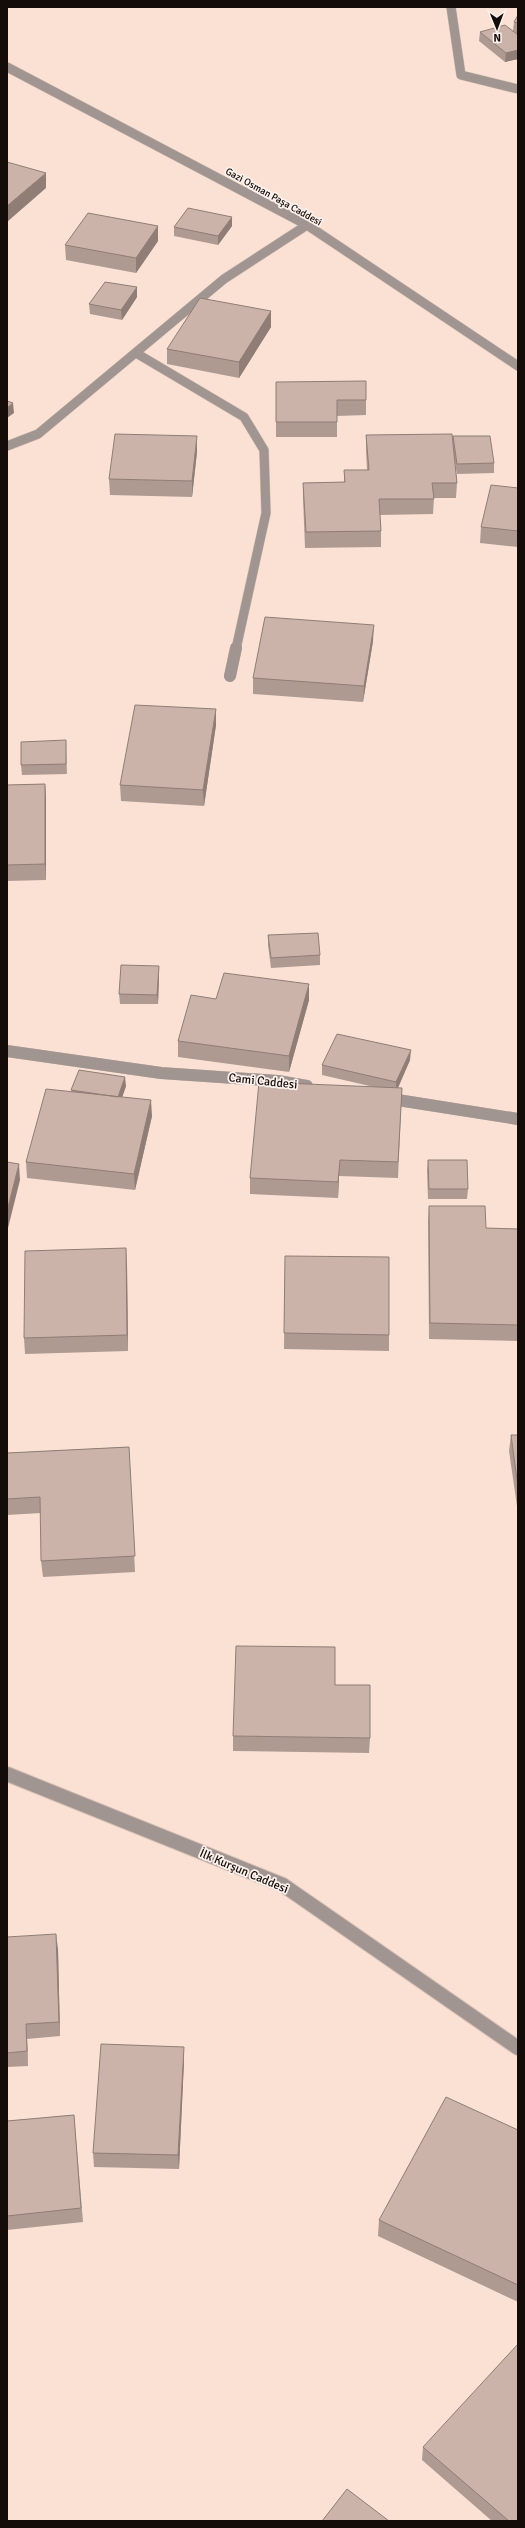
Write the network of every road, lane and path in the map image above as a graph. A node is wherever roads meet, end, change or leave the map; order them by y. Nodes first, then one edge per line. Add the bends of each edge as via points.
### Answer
1 (451, 7) edge
2 (7, 67) edge
3 (518, 89) edge
4 (307, 225) junction
5 (136, 353) junction
6 (518, 366) edge
7 (7, 446) edge
8 (230, 676) dead end
9 (7, 1051) edge
10 (317, 1088) edge
11 (371, 1096) edge
12 (518, 1119) edge
13 (7, 1774) edge
14 (518, 2048) edge

1 - 3 street via 461,76
2 - 4 street, Gazi Osman Paşa Caddesi
4 - 5 street via 224,279
4 - 6 street, Gazi Osman Paşa Caddesi
5 - 7 street via 38,434
5 - 8 street via 244,417 264,450 266,513
9 - 10 street, Cami Caddesi via 161,1073 278,1082
11 - 12 street
13 - 14 street, İlk Kurşun Caddesi via 283,1886

